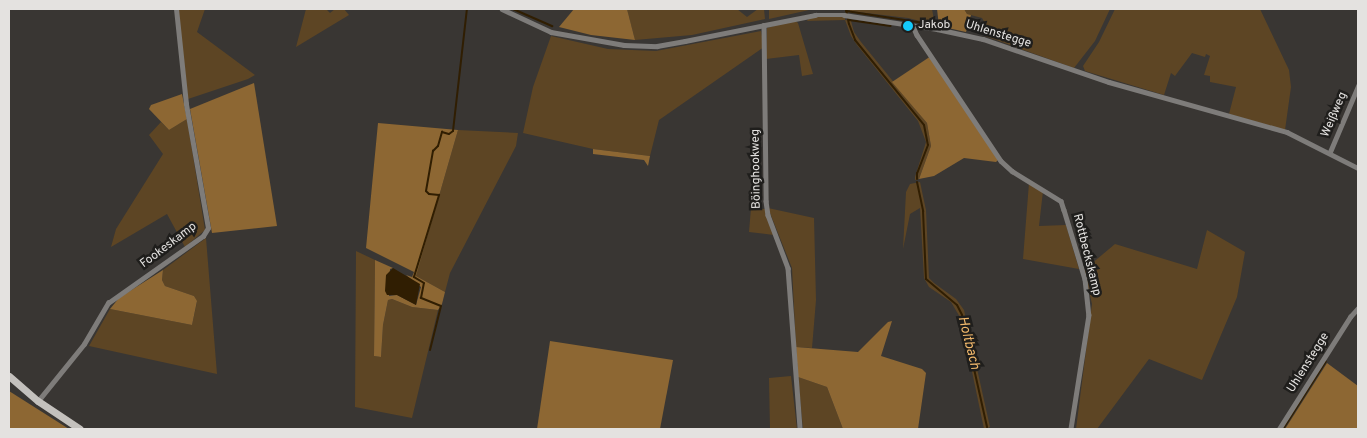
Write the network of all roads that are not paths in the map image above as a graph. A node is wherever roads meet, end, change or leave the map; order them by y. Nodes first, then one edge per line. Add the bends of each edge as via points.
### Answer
1 (176, 9) edge
2 (502, 9) edge
3 (912, 24) junction
4 (764, 25) junction
5 (1358, 86) edge
6 (1330, 152) junction
7 (1358, 168) edge
8 (1358, 308) edge
9 (9, 376) edge
10 (38, 401) junction
11 (80, 429) edge
12 (800, 429) edge
13 (1071, 429) edge
14 (1279, 429) edge

1 - 10 street, Fookeskamp via 186,104 208,228 203,236 108,303 84,344
2 - 4 street, Uhlenstegge via 551,32 624,45 657,46
3 - 4 street, Uhlenstegge via 815,15
3 - 6 street, Uhlenstegge via 983,39 1109,82 1287,132
3 - 13 street, Rottbeckskamp via 1001,161 1012,172 1061,201 1085,279 1089,315
4 - 12 street, Böinghookweg via 766,201 788,268
5 - 6 street, Weißweg
6 - 7 street, Uhlenstegge
8 - 14 street, Uhlenstegge
9 - 10 main road
10 - 11 main road

